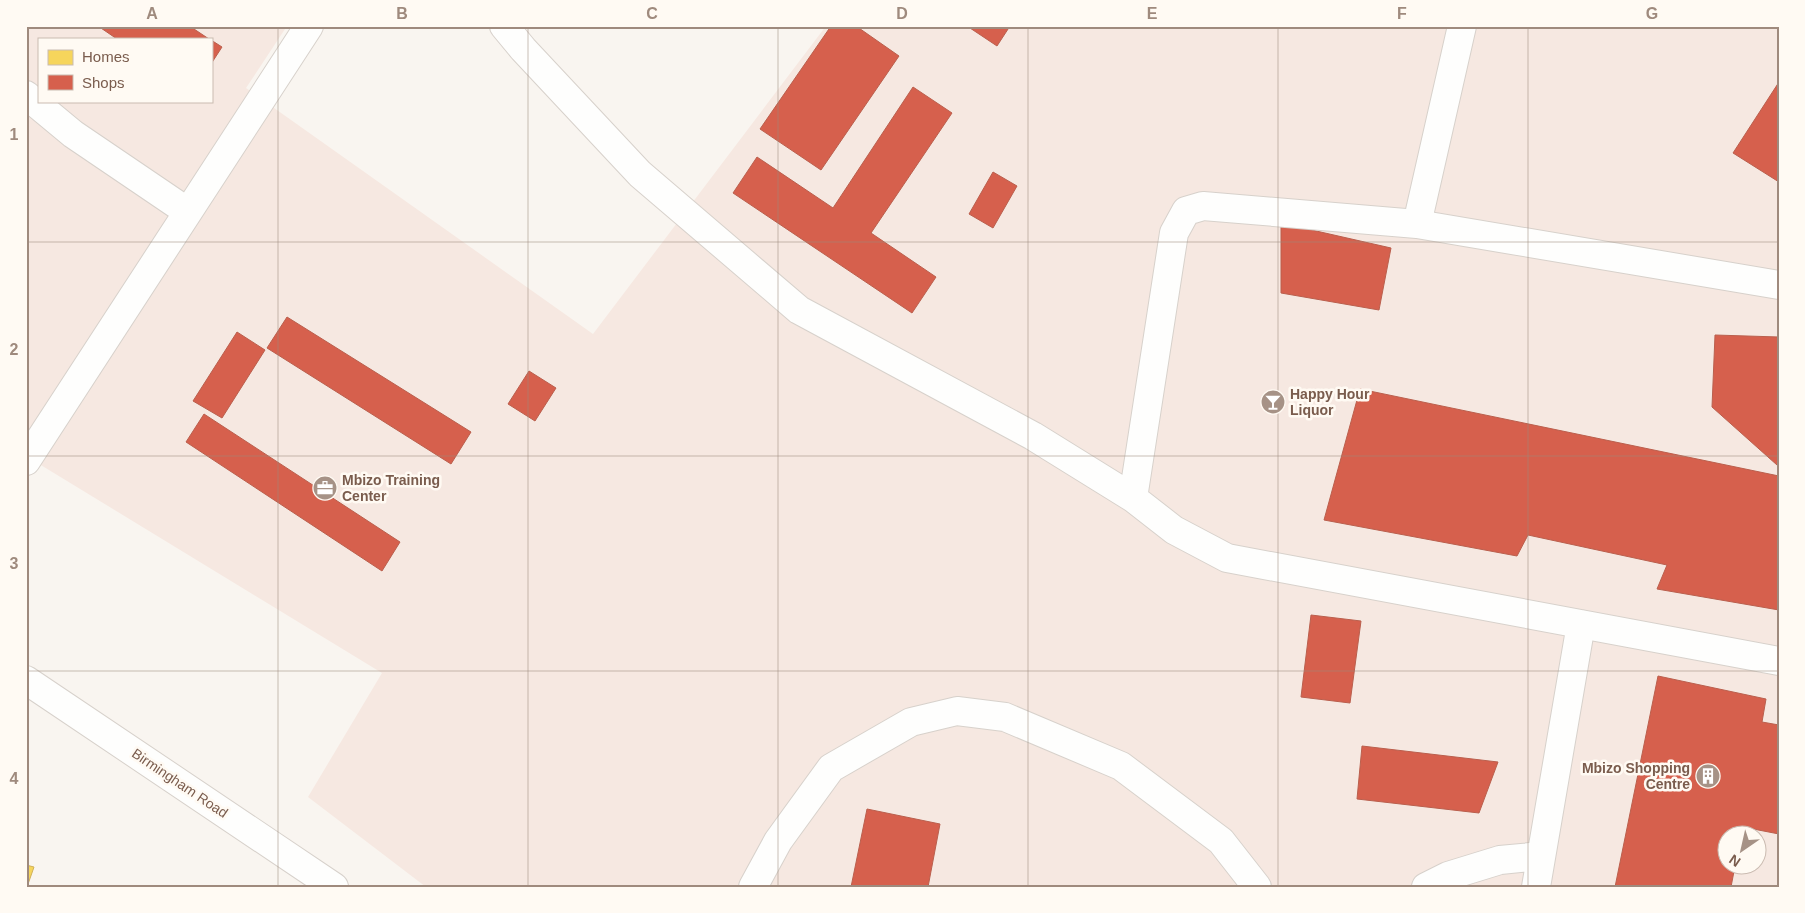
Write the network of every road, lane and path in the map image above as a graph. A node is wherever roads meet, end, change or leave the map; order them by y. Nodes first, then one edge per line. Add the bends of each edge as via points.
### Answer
1 (309, 26) edge
2 (504, 26) edge
3 (1462, 26) edge
4 (26, 95) edge
5 (188, 212) junction
6 (1417, 224) junction
7 (1779, 286) edge
8 (26, 461) edge
9 (1133, 498) junction
10 (1581, 624) junction
11 (1779, 661) edge
12 (26, 680) edge
13 (1540, 856) junction
14 (334, 887) edge
15 (753, 887) edge
16 (1257, 887) edge
17 (1426, 887) edge
18 (1536, 887) edge

1 - 5 street
2 - 9 street via 640,174 798,310 1033,436
3 - 6 street
4 - 5 street via 73,134
5 - 8 street
6 - 7 street
6 - 9 street via 1203,206 1186,211 1174,233
9 - 10 street via 1174,530 1227,558
10 - 11 street
10 - 13 street
12 - 14 street, Birmingham Road
13 - 17 street via 1500,860 1448,876
13 - 18 street
15 - 16 street via 778,841 831,768 911,722 957,712 1005,717 1121,766 1221,840

